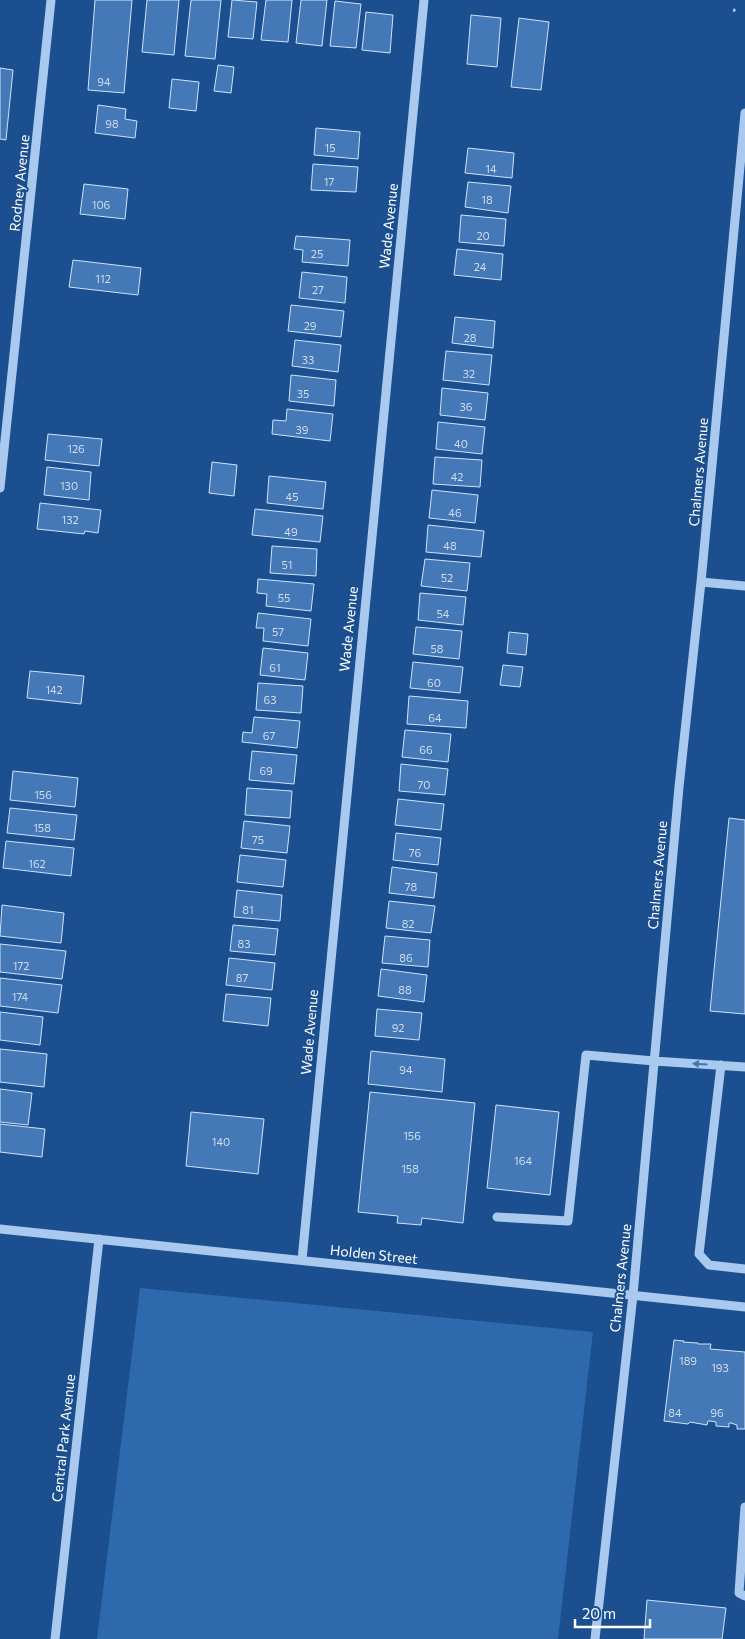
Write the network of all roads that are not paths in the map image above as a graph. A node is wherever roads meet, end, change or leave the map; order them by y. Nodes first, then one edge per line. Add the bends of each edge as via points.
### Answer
1 (51, 0) edge
2 (424, 0) edge
3 (745, 114) edge
4 (0, 488) edge
5 (701, 582) junction
6 (745, 586) edge
7 (654, 1061) junction
8 (721, 1065) junction
9 (745, 1067) edge
10 (497, 1217) dead end
11 (0, 1229) edge
12 (99, 1239) junction
13 (302, 1260) junction
14 (745, 1269) edge
15 (633, 1295) junction
16 (745, 1307) edge
17 (745, 1507) edge
18 (745, 1596) edge
19 (55, 1639) edge
20 (595, 1639) edge

1 - 4 street, Rodney Avenue
2 - 13 street, Wade Avenue
3 - 5 street, Chalmers Avenue
5 - 6 street
5 - 7 street, Chalmers Avenue
8 -> 7 street
7 - 10 street via 586,1055 568,1220
7 - 15 street, Chalmers Avenue
8 - 9 street
8 - 14 street via 699,1254 709,1265
11 - 12 street, Holden Street
12 - 13 street, Holden Street
12 - 19 street, Central Park Avenue
13 - 15 street, Holden Street
15 - 16 street, Holden Street
15 - 20 street, Chalmers Avenue
17 - 18 street via 739,1592

